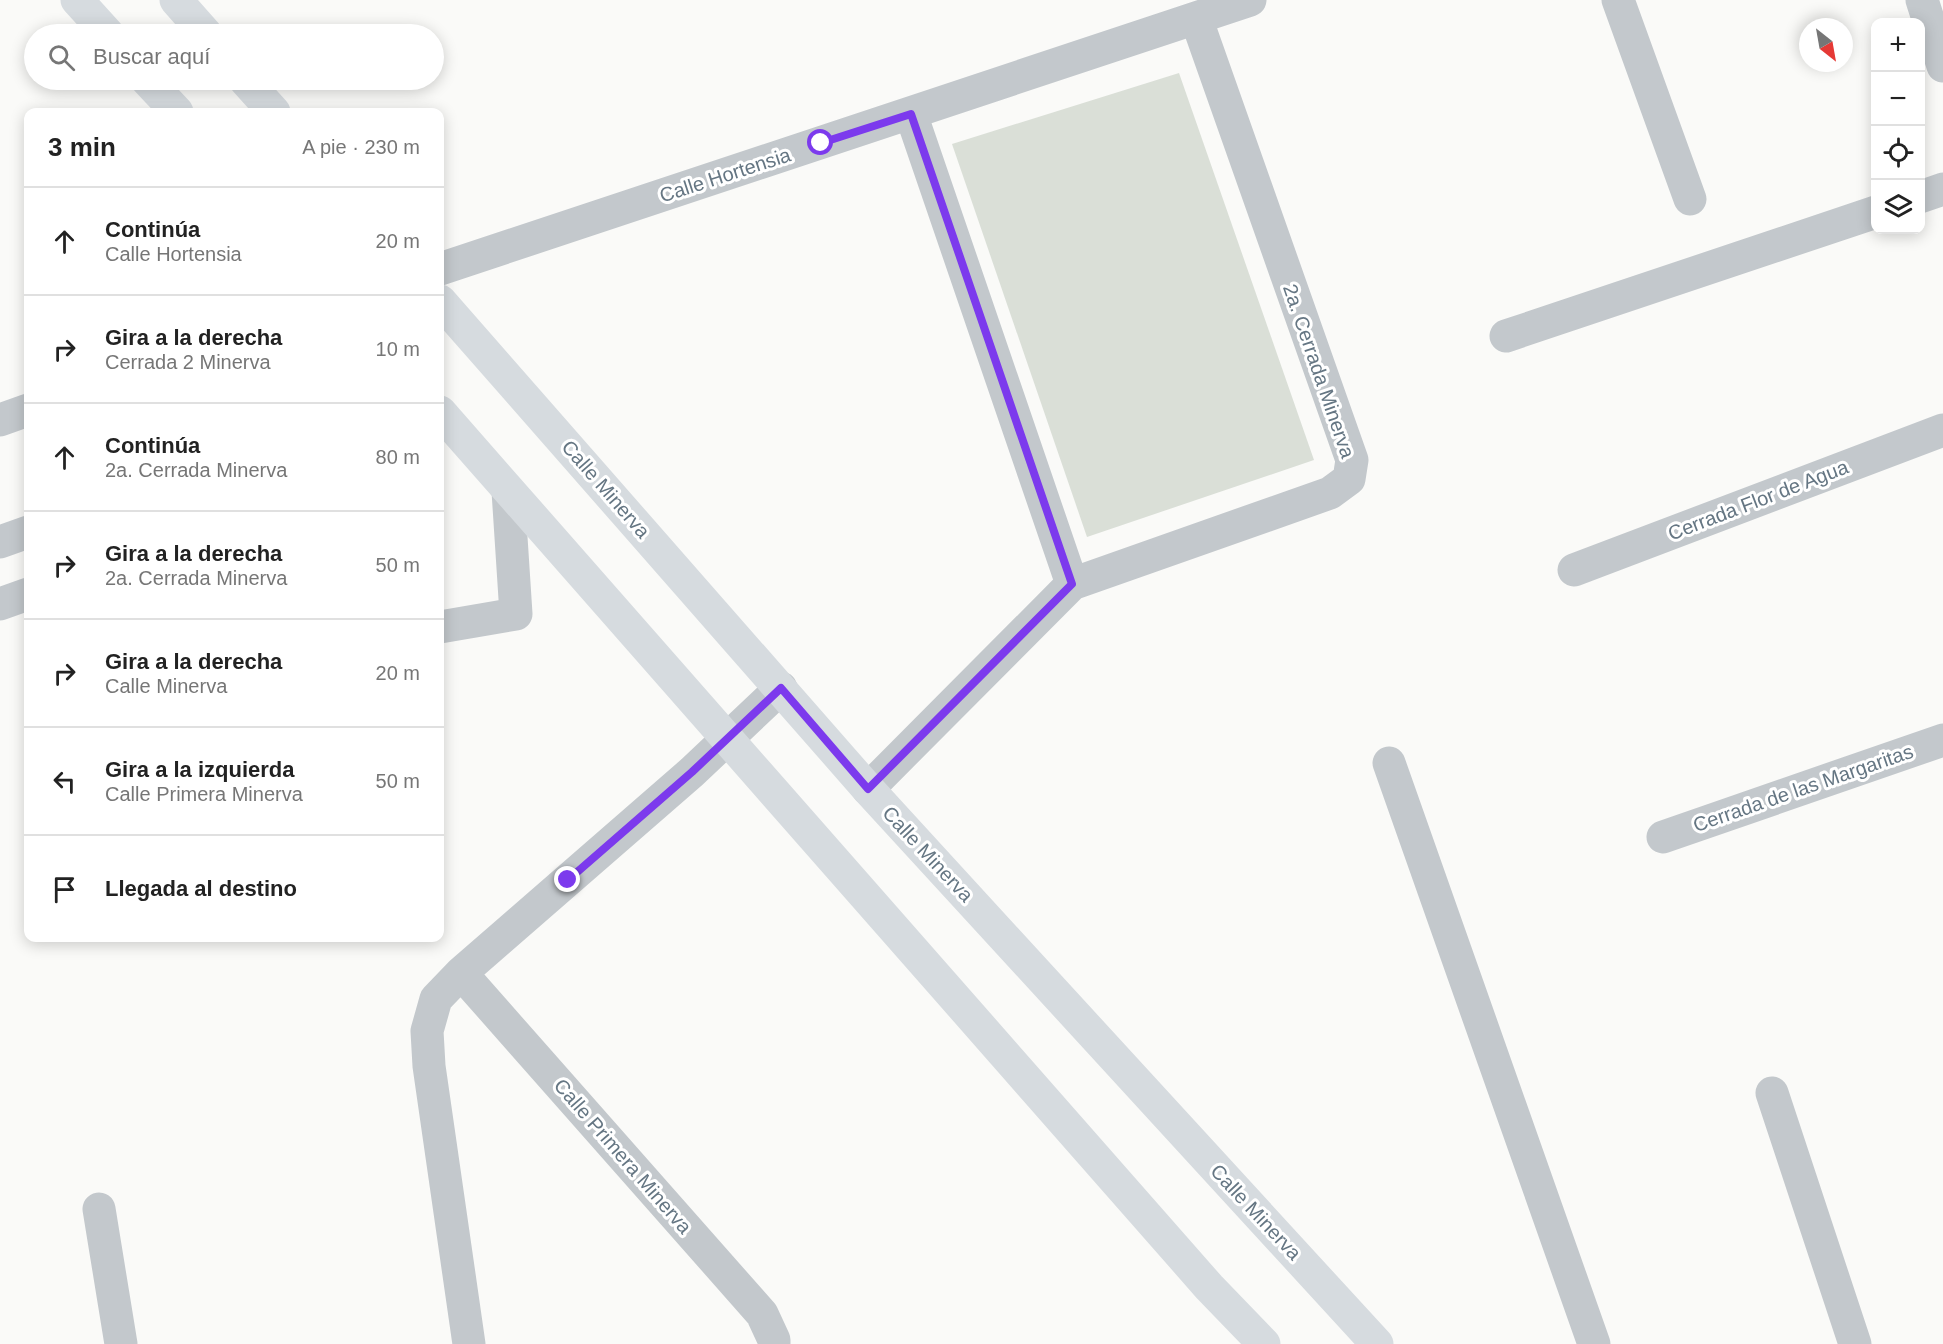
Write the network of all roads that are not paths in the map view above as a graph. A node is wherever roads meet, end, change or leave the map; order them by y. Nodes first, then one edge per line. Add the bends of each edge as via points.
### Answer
1 (77, 0) edge
2 (176, 0) edge
3 (1250, 0) edge
4 (1618, 0) edge
5 (1922, 0) edge
6 (1196, 18) junction
7 (99, 24) edge
8 (197, 24) edge
9 (1942, 62) edge
10 (156, 90) edge
11 (254, 90) edge
12 (173, 108) edge
13 (270, 108) edge
14 (911, 114) junction
15 (1943, 189) edge
16 (1925, 195) edge
17 (1690, 199) dead end
18 (1871, 213) edge
19 (444, 267) edge
20 (444, 306) edge
21 (1506, 336) dead end
22 (444, 417) edge
23 (1943, 430) edge
24 (508, 491) junction
25 (24, 533) edge
26 (0, 542) edge
27 (1574, 570) dead end
28 (1072, 584) junction
29 (24, 595) edge
30 (0, 604) edge
31 (444, 626) edge
32 (781, 688) junction
33 (726, 739) junction
34 (1943, 740) edge
35 (1389, 763) dead end
36 (868, 789) junction
37 (1663, 837) dead end
38 (461, 973) junction
39 (1772, 1093) dead end
40 (99, 1209) dead end
41 (121, 1344) edge
42 (469, 1344) edge
43 (774, 1344) edge
44 (1264, 1344) edge
45 (1377, 1344) edge
46 (1594, 1344) edge
47 (1855, 1344) edge

1 - 7 street
2 - 8 street
3 - 6 street, Calle Hortensia
4 - 17 street
5 - 9 street
6 - 14 street, Calle Hortensia
6 - 28 street, 2a. Cerrada Minerva via 1352,460 1349,479 1330,494
10 - 12 street
11 - 13 street
14 - 19 street, Calle Hortensia
14 - 28 street
15 - 16 street
18 - 21 street
20 - 32 street, Calle Minerva
22 - 24 street
23 - 27 street, Cerrada Flor de Agua
24 - 31 street via 516,614
24 - 33 street
25 - 26 street
28 - 36 street, 2a. Cerrada Minerva
29 - 30 street
32 - 33 street
32 - 36 street, Calle Minerva
33 - 38 street
33 - 44 street via 1193,1269
34 - 37 street, Cerrada de las Margaritas
35 - 46 street
36 - 45 street, Calle Minerva
38 - 42 street via 436,999 427,1031
38 - 43 street, Calle Primera Minerva via 762,1314
39 - 47 street
40 - 41 street

